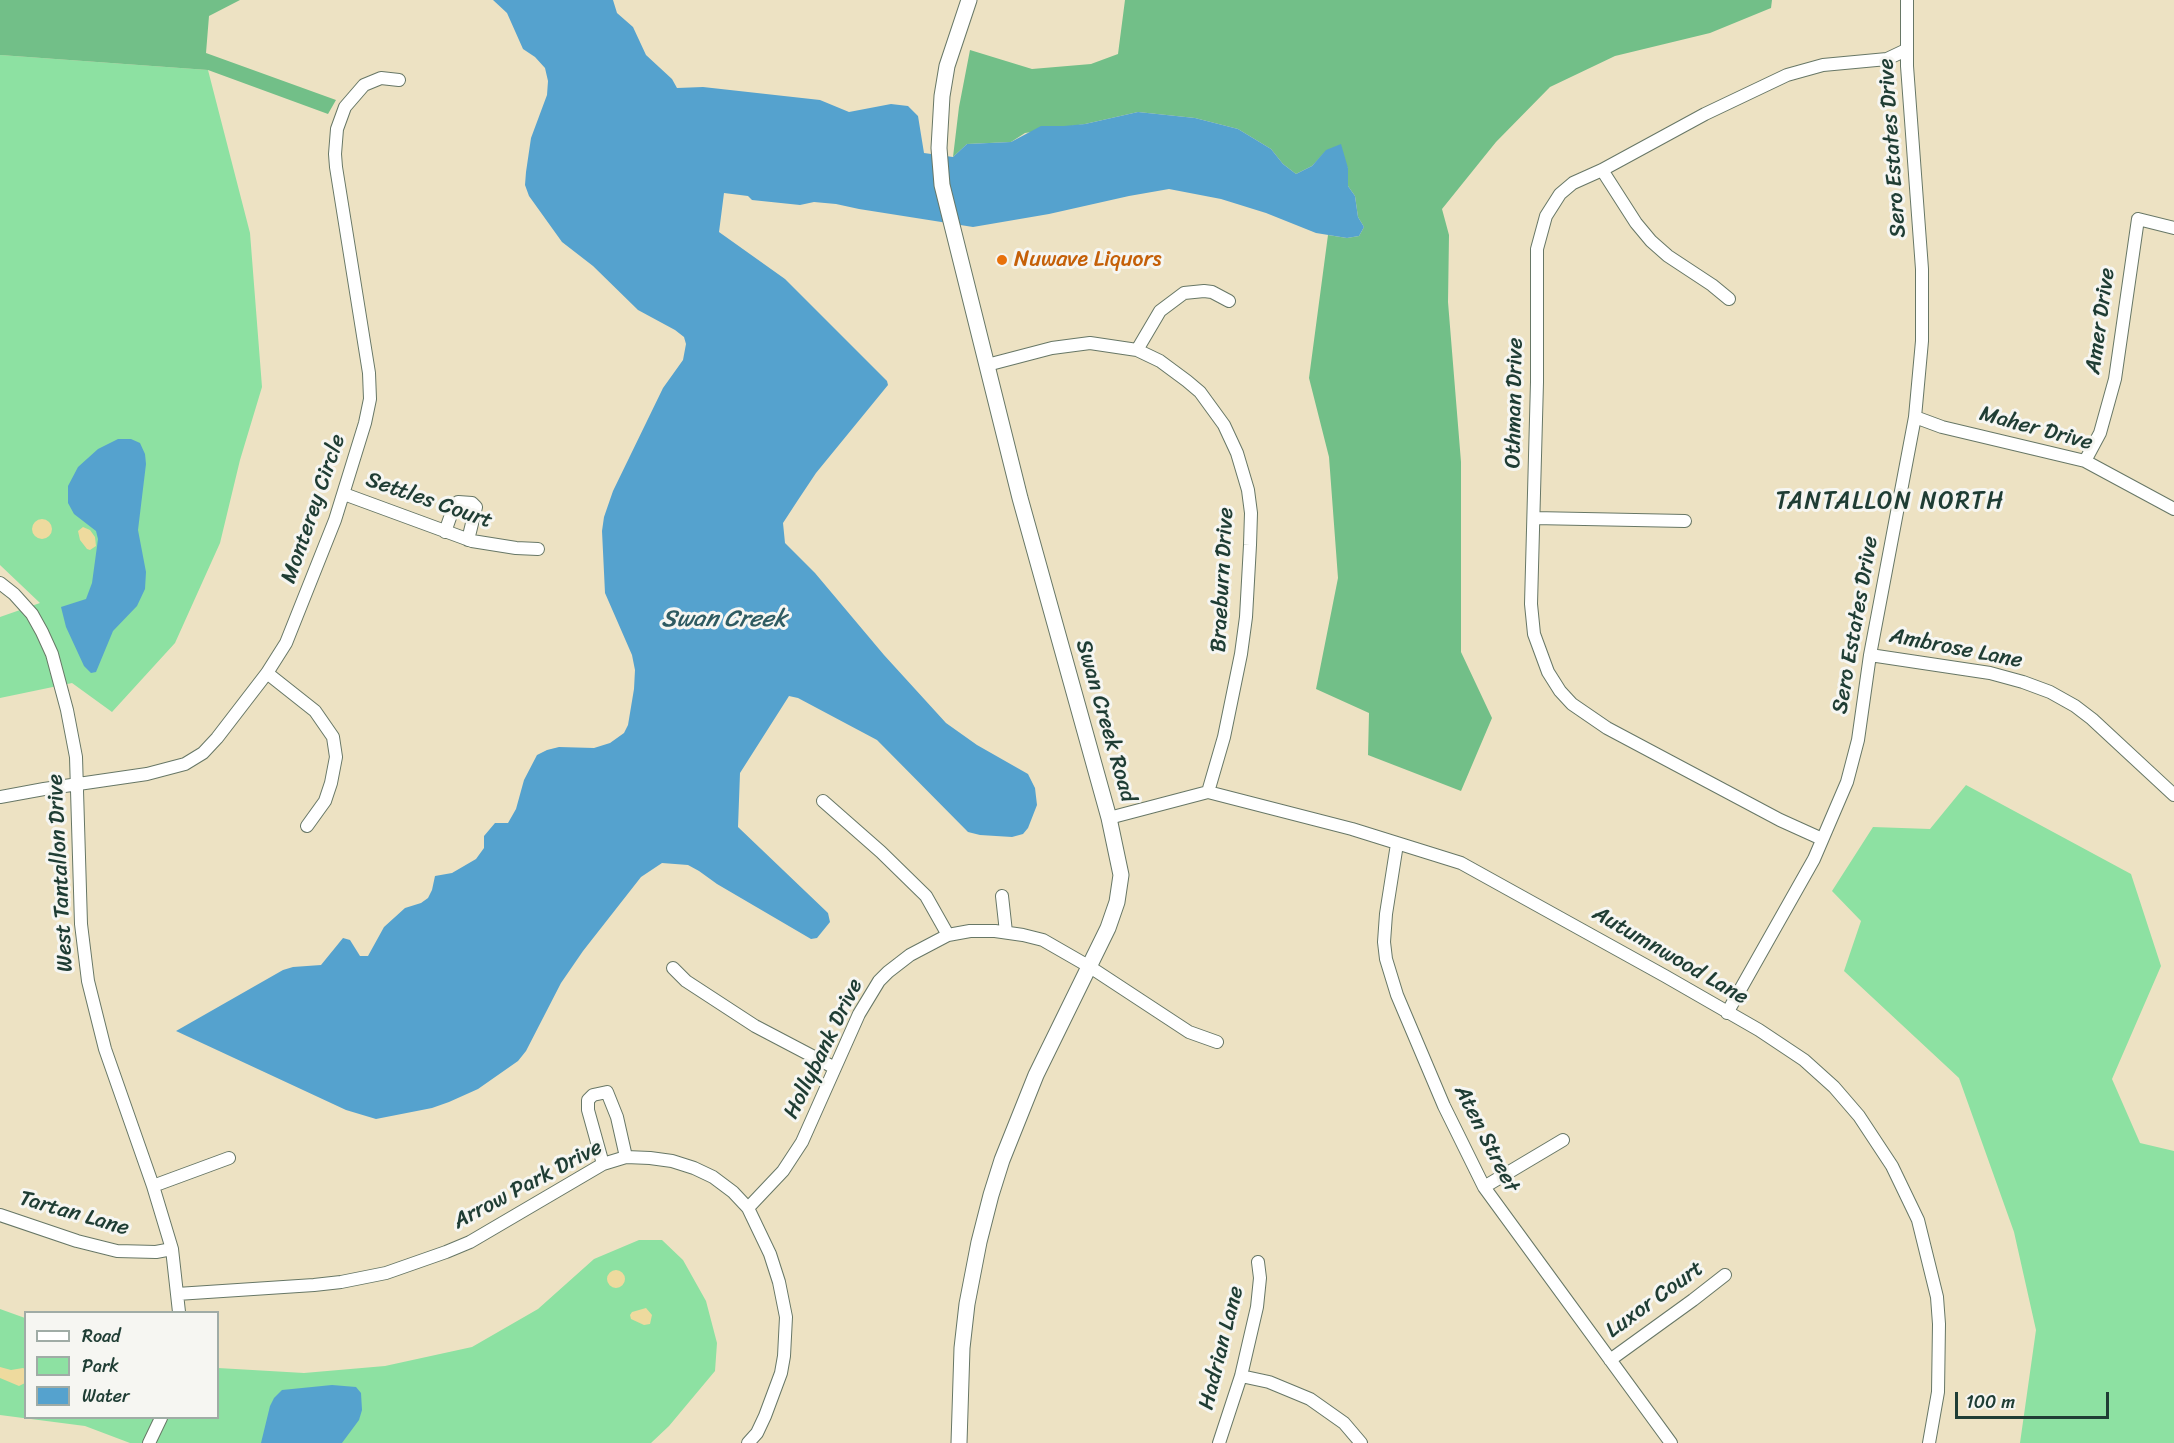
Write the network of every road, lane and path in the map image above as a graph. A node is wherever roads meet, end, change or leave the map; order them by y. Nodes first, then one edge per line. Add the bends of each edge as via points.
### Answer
1 (969, 0) edge
2 (1906, 0) edge
3 (1906, 50) junction
4 (399, 80) dead end
5 (1602, 170) junction
6 (2174, 228) edge
7 (1729, 299) dead end
8 (1229, 301) dead end
9 (1137, 350) junction
10 (987, 365) junction
11 (1914, 417) junction
12 (2085, 461) junction
13 (344, 494) junction
14 (2174, 509) edge
15 (1534, 518) junction
16 (1685, 521) dead end
17 (445, 532) junction
18 (468, 540) junction
19 (538, 549) dead end
20 (0, 583) edge
21 (1870, 655) junction
22 (267, 674) junction
23 (76, 784) junction
24 (1208, 792) junction
25 (2174, 795) edge
26 (0, 797) edge
27 (823, 801) dead end
28 (1109, 818) junction
29 (307, 826) dead end
30 (1822, 839) junction
31 (1397, 844) junction
32 (1002, 896) dead end
33 (1006, 932) junction
34 (948, 935) junction
35 (1090, 967) junction
36 (673, 968) dead end
37 (1727, 1013) junction
38 (1217, 1042) dead end
39 (835, 1068) junction
40 (1563, 1140) dead end
41 (626, 1157) junction
42 (229, 1158) dead end
43 (603, 1164) junction
44 (153, 1186) junction
45 (1484, 1187) junction
46 (748, 1208) junction
47 (0, 1215) edge
48 (172, 1249) junction
49 (1258, 1262) dead end
50 (1725, 1275) dead end
51 (177, 1294) junction
52 (179, 1311) edge
53 (1610, 1360) junction
54 (1240, 1376) junction
55 (161, 1419) edge
56 (149, 1443) edge
57 (748, 1443) edge
58 (959, 1443) edge
59 (1219, 1443) edge
60 (1360, 1443) edge
61 (1671, 1443) edge
62 (1929, 1443) edge

1 - 10 street, Swan Creek Road via 947,66 939,148 942,185
2 - 3 street, Sero Estates Drive
3 - 5 street, Othman Drive via 1887,59 1823,65 1787,75
3 - 11 street, Sero Estates Drive via 1923,308
4 - 13 street, Monterey Circle via 381,78 360,89 342,113 336,138 336,167 370,399
5 - 7 street via 1651,241
5 - 15 street, Othman Drive via 1573,183 1560,194 1546,216 1540,236 1536,271
6 - 12 street, Amer Drive via 2138,219 2115,379 2100,433
8 - 9 street via 1212,292 1184,293 1160,311
9 - 10 street, Braeburn Drive via 1090,344 1052,348
9 - 24 street, Braeburn Drive via 1160,360 1187,381 1217,414 1237,453 1250,499 1241,654
10 - 28 street, Swan Creek Road
11 - 12 street, Maher Drive
11 - 21 street, Sero Estates Drive
12 - 14 street, Maher Drive
13 - 17 street, Settles Court
13 - 22 street, Monterey Circle via 299,614
15 - 16 street
15 - 30 street, Othman Drive via 1534,634 1548,672 1565,697 1623,737
17 - 18 street, Settles Court
17 - 18 street via 454,506 458,502 472,503 476,507
18 - 19 street, Settles Court
20 - 23 street, West Tantallon Drive via 32,614 52,654 72,731
21 - 25 street, Ambrose Lane via 1990,673 2050,692 2092,719
21 - 30 street, Sero Estates Drive via 1853,760
22 - 23 street, Monterey Circle via 211,746 185,764
22 - 29 street via 309,705 333,737 336,757 332,783
23 - 26 street, Monterey Circle
23 - 44 street, West Tantallon Drive via 81,924 88,981 105,1049
24 - 28 street, Autumnwood Lane
24 - 31 street, Autumnwood Lane
27 - 34 street via 926,896
28 - 35 street, Swan Creek Road via 1121,875 1120,890
30 - 37 street, Sero Estates Drive via 1807,873
31 - 37 street, Autumnwood Lane via 1471,868
31 - 45 street, Aten Street via 1384,942 1389,975 1444,1106
32 - 33 street
33 - 34 street, Hollybank Drive
33 - 35 street, Hollybank Drive via 1043,940
34 - 39 street, Hollybank Drive via 910,955 879,981
35 - 38 street, Hollybank Drive via 1189,1032
35 - 58 street, Swan Creek Road via 1036,1075 991,1195 967,1304
36 - 39 street via 686,981 755,1026
37 - 62 street, Autumnwood Lane via 1778,1042 1834,1087 1859,1116 1900,1182 1918,1220 1937,1297 1940,1364
39 - 46 street, Hollybank Drive via 793,1156
40 - 45 street
41 - 43 street, Arrow Park Drive
41 - 43 street via 607,1092 593,1095 588,1100 588,1110
41 - 46 street, Arrow Park Drive via 661,1159 694,1168 722,1183
42 - 44 street
43 - 51 street, Arrow Park Drive via 470,1242 386,1273 315,1285
44 - 48 street, West Tantallon Drive
45 - 53 street, Aten Street
46 - 57 street, Arrow Park Drive via 770,1254 786,1317 777,1389 757,1433
47 - 48 street, Tartan Lane via 117,1251
48 - 51 street, West Tantallon Drive
49 - 54 street, Hadrian Lane via 1260,1290
50 - 53 street, Luxor Court
51 - 52 street, West Tantallon Drive
53 - 61 street, Aten Street
54 - 59 street, Hadrian Lane
54 - 60 street via 1269,1382 1310,1399 1344,1423
55 - 56 street

